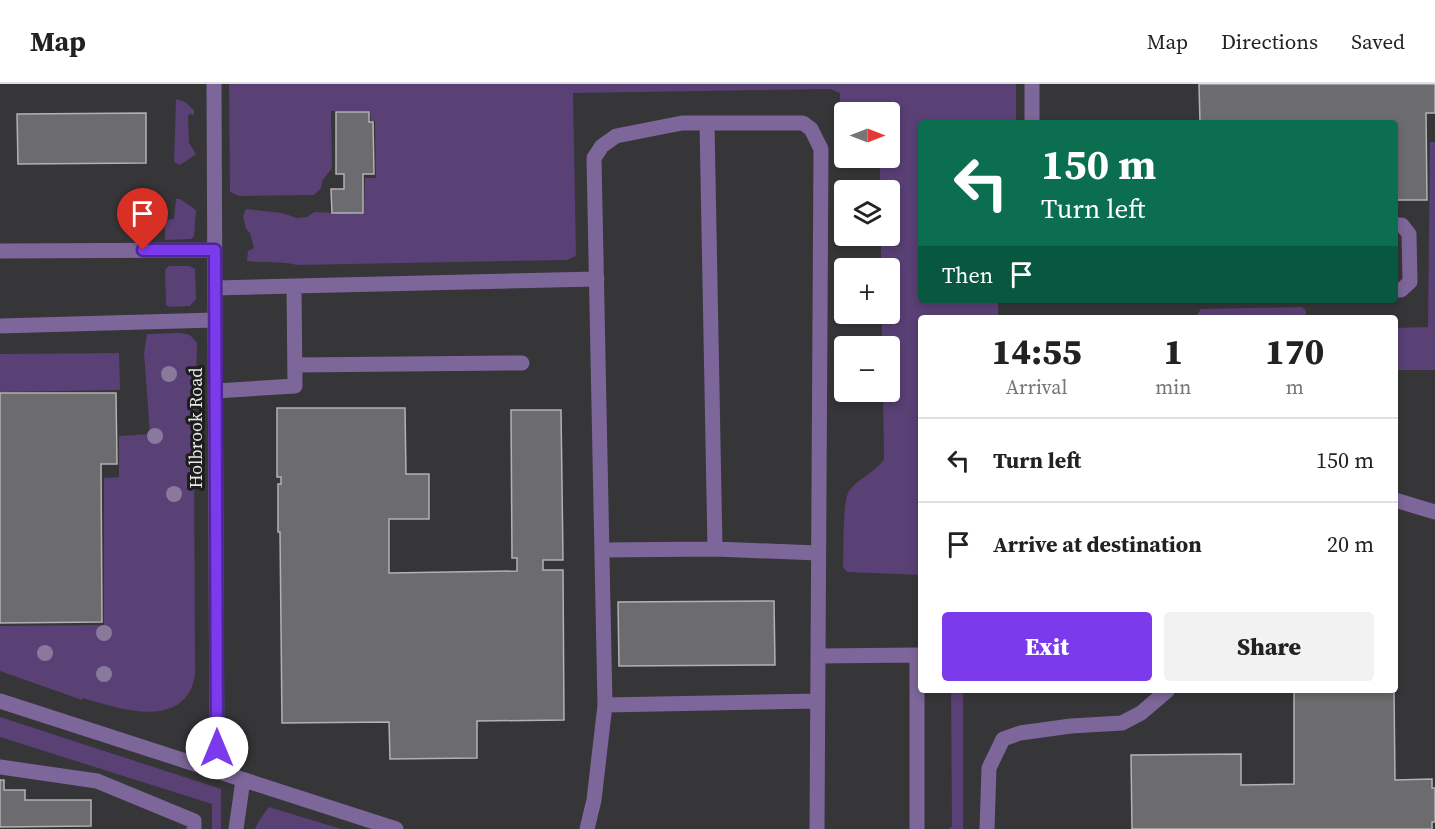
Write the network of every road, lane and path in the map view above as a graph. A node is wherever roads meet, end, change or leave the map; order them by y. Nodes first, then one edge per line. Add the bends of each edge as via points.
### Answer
1 (214, 84) edge
2 (1032, 84) edge
3 (1032, 120) edge
4 (707, 123) junction
5 (1398, 225) edge
6 (215, 250) junction
7 (0, 251) edge
8 (597, 279) junction
9 (294, 286) junction
10 (215, 288) junction
11 (1398, 290) edge
12 (215, 320) junction
13 (0, 326) edge
14 (522, 363) dead end
15 (295, 365) junction
16 (216, 391) junction
17 (1398, 501) edge
18 (1435, 512) edge
19 (715, 549) junction
20 (602, 550) junction
21 (818, 553) junction
22 (818, 656) junction
23 (1164, 693) edge
24 (0, 701) edge
25 (817, 701) junction
26 (605, 705) junction
27 (0, 767) edge
28 (217, 772) junction
29 (243, 780) junction
30 (194, 829) edge
31 (236, 829) edge
32 (396, 829) edge
33 (587, 829) edge
34 (817, 829) edge
35 (917, 829) edge
36 (987, 829) edge

1 - 6 street, Holbrook Road
2 - 3 street
4 - 8 street via 682,123 616,136 602,146 594,158
4 - 19 street
4 - 21 street via 803,123 811,129 821,149
5 - 11 street via 1409,234 1410,282
6 - 7 street
6 - 10 street, Holbrook Road
8 - 9 street
8 - 20 street
9 - 10 street
9 - 15 street
10 - 12 street, Holbrook Road
12 - 13 street
12 - 16 street, Holbrook Road
14 - 15 street
15 - 16 street via 295,386
16 - 28 street, Holbrook Road
17 - 18 street
19 - 20 street
19 - 21 street
20 - 26 street
21 - 22 street
22 - 25 street
22 - 35 street via 918,655
23 - 36 street via 1122,723 1071,726 1003,739 989,768
24 - 28 street
25 - 26 street
25 - 34 street
26 - 33 street
27 - 30 street via 97,782 194,821
28 - 29 street
29 - 31 street
29 - 32 street

